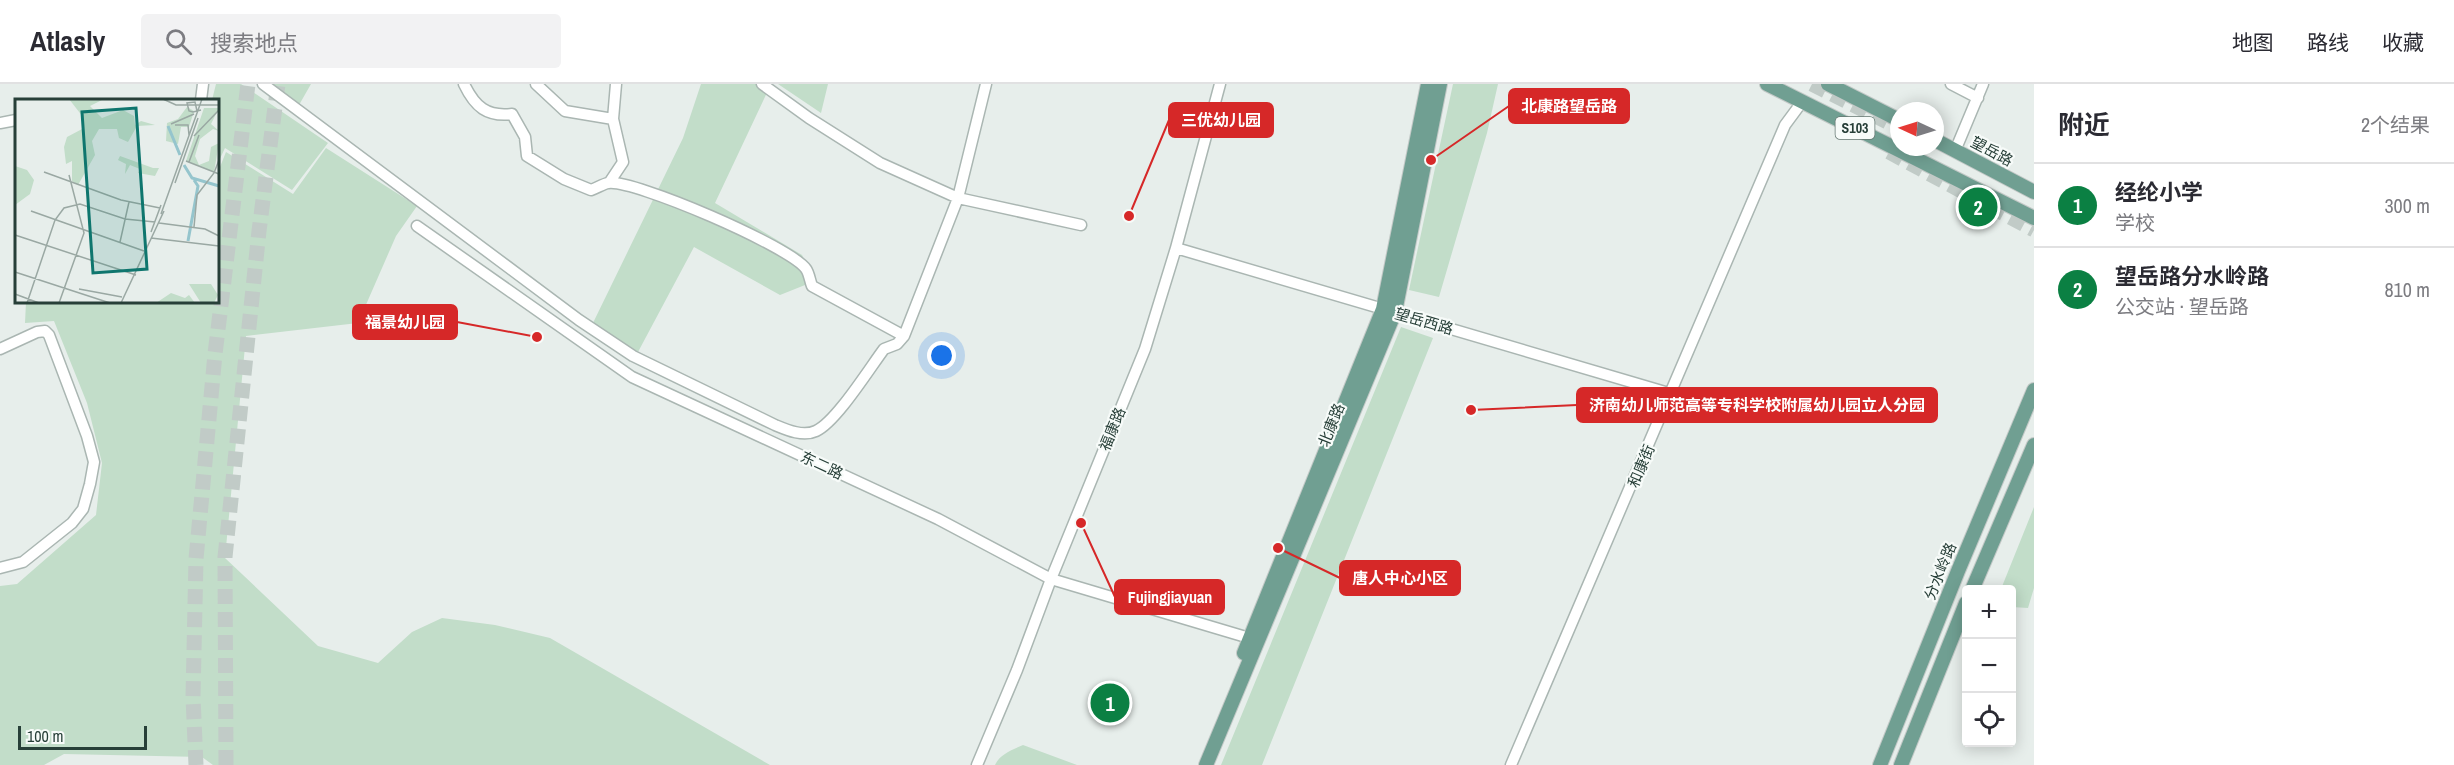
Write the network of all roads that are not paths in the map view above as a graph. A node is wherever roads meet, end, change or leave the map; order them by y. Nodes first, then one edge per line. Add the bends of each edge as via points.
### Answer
1 (203, 84) edge
2 (264, 84) edge
3 (464, 84) edge
4 (536, 84) edge
5 (616, 84) edge
6 (762, 84) edge
7 (986, 84) edge
8 (1220, 84) edge
9 (1428, 84) edge
10 (1440, 84) edge
11 (1767, 84) edge
12 (1828, 84) edge
13 (1951, 84) edge
14 (1983, 84) edge
15 (1978, 98) junction
16 (201, 99) edge
17 (1802, 102) junction
18 (1890, 115) edge
19 (613, 119) junction
20 (15, 120) edge
21 (0, 123) edge
22 (1944, 144) edge
23 (1955, 150) junction
24 (609, 183) junction
25 (2034, 192) edge
26 (958, 198) junction
27 (2034, 218) edge
28 (1081, 225) dead end
29 (417, 226) dead end
30 (1176, 248) junction
31 (1389, 311) junction
32 (904, 336) junction
33 (0, 349) edge
34 (2034, 390) edge
35 (1672, 394) junction
36 (2034, 445) edge
37 (0, 568) edge
38 (1958, 571) junction
39 (1051, 579) junction
40 (1972, 585) edge
41 (1973, 585) edge
42 (1962, 613) edge
43 (1255, 640) junction
44 (977, 765) edge
45 (1196, 765) edge
46 (1206, 765) edge
47 (1511, 765) edge
48 (1880, 765) edge
49 (1901, 765) edge

1 - 16 street
2 - 32 street via 579,320 633,356 775,425 796,433 814,432 830,422 884,349
3 - 24 street via 476,104 485,110 495,116 512,114 525,137 526,156 591,190
4 - 19 street via 566,111
5 - 19 street
6 - 26 street via 880,163
7 - 26 street
8 - 30 street, 福康路
9 - 31 main road, 北康路
10 - 31 main road, 北康路
11 - 17 main road, S103
12 - 18 main road, S103
13 - 15 street
14 - 15 street
15 - 23 street
17 - 27 main road, S103
17 - 35 street, 和康街 via 1789,118
19 - 24 street via 623,162
20 - 21 street
22 - 23 main road, 望岳路
23 - 25 main road, 望岳路
24 - 32 street via 636,188 704,213 771,244 805,268 812,286
26 - 28 street
26 - 32 street
29 - 39 street, 东二路 via 632,377 938,519
30 - 31 street, 望岳西路
30 - 39 street, 福康路 via 1144,349
31 - 35 street, 望岳西路
31 - 43 main road, 北康路
33 - 37 street via 37,332 49,335 94,462 83,509 72,523 23,562
34 - 38 main road, 分水岭路
35 - 47 street, 和康街
36 - 41 main road
38 - 40 street
38 - 48 main road, 分水岭路
39 - 43 street, 东二路
39 - 44 street, 福康路
42 - 49 main road
43 - 45 main road, 北康路
43 - 46 main road, 北康路

